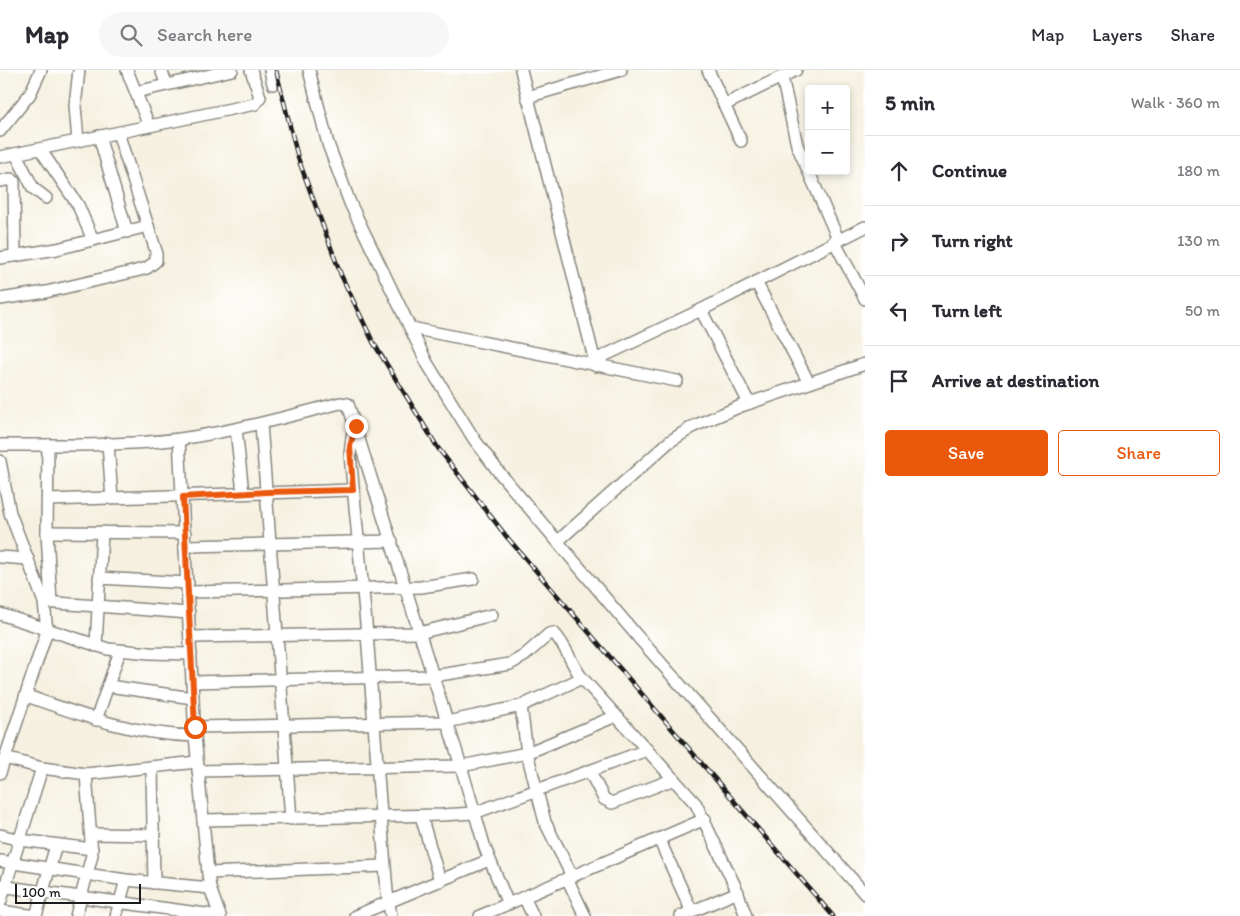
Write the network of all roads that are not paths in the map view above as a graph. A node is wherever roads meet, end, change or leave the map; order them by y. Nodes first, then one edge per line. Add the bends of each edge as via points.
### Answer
1 (41, 70) edge
2 (79, 70) edge
3 (127, 70) edge
4 (161, 70) edge
5 (232, 70) edge
6 (250, 70) edge
7 (270, 70) edge
8 (309, 70) edge
9 (520, 70) edge
10 (621, 70) edge
11 (708, 70) edge
12 (796, 70) edge
13 (782, 77) junction
14 (273, 84) dead end
15 (167, 85) junction
16 (136, 92) junction
17 (527, 97) junction
18 (724, 106) junction
19 (149, 126) junction
20 (0, 131) edge
21 (118, 132) junction
22 (100, 136) junction
23 (78, 141) junction
24 (741, 141) dead end
25 (40, 149) junction
26 (16, 154) junction
27 (0, 158) edge
28 (0, 181) edge
29 (46, 198) dead end
30 (148, 226) junction
31 (865, 227) edge
32 (127, 232) junction
33 (93, 240) junction
34 (836, 240) junction
35 (15, 256) junction
36 (0, 258) edge
37 (756, 282) junction
38 (0, 299) edge
39 (865, 299) edge
40 (701, 310) junction
41 (410, 328) junction
42 (596, 363) junction
43 (865, 364) edge
44 (677, 381) dead end
45 (809, 383) junction
46 (749, 403) junction
47 (261, 424) junction
48 (356, 426) junction
49 (236, 429) junction
50 (179, 439) junction
51 (108, 443) junction
52 (0, 445) edge
53 (48, 445) junction
54 (1, 467) edge
55 (353, 490) junction
56 (267, 492) junction
57 (243, 493) junction
58 (183, 497) junction
59 (112, 499) junction
60 (48, 500) junction
61 (47, 532) junction
62 (102, 532) junction
63 (185, 533) junction
64 (392, 541) junction
65 (558, 541) junction
66 (357, 542) junction
67 (271, 544) junction
68 (186, 546) junction
69 (0, 557) edge
70 (28, 559) junction
71 (99, 578) junction
72 (473, 579) dead end
73 (188, 587) junction
74 (406, 587) junction
75 (362, 588) junction
76 (274, 589) junction
77 (47, 602) junction
78 (97, 608) junction
79 (189, 613) junction
80 (0, 614) edge
81 (492, 615) dead end
82 (47, 631) junction
83 (419, 633) junction
84 (367, 634) junction
85 (278, 635) junction
86 (191, 637) junction
87 (96, 646) junction
88 (120, 651) junction
89 (191, 654) junction
90 (433, 676) junction
91 (370, 678) junction
92 (582, 678) junction
93 (281, 680) junction
94 (192, 682) junction
95 (108, 686) junction
96 (27, 696) junction
97 (193, 698) junction
98 (522, 706) junction
99 (616, 716) junction
100 (96, 720) junction
101 (447, 722) junction
102 (374, 723) junction
103 (285, 725) junction
104 (195, 732) junction
105 (647, 750) junction
106 (526, 753) junction
107 (5, 758) junction
108 (461, 766) junction
109 (198, 767) junction
110 (42, 768) junction
111 (152, 768) junction
112 (377, 769) junction
113 (288, 770) junction
114 (590, 772) junction
115 (0, 773) edge
116 (86, 774) junction
117 (674, 779) junction
118 (536, 792) junction
119 (474, 813) junction
120 (420, 816) junction
121 (380, 817) junction
122 (291, 819) junction
123 (704, 819) junction
124 (203, 820) junction
125 (91, 834) junction
126 (0, 835) edge
127 (155, 835) junction
128 (659, 839) junction
129 (20, 840) junction
130 (56, 845) junction
131 (92, 849) junction
132 (489, 860) junction
133 (0, 861) edge
134 (13, 863) junction
135 (384, 866) junction
136 (51, 869) junction
137 (208, 873) junction
138 (89, 875) junction
139 (570, 877) junction
140 (126, 880) junction
141 (440, 881) junction
142 (154, 883) junction
143 (3, 887) edge
144 (210, 888) junction
145 (738, 892) junction
146 (43, 893) junction
147 (865, 894) edge
148 (524, 897) junction
149 (82, 898) junction
150 (388, 902) junction
151 (0, 903) edge
152 (120, 903) junction
153 (508, 904) junction
154 (0, 911) edge
155 (152, 912) edge
156 (685, 915) edge
157 (76, 916) edge
158 (116, 916) edge
159 (355, 916) edge
160 (391, 916) edge
161 (480, 916) edge
162 (533, 916) edge
163 (585, 916) edge
164 (746, 916) edge

1 - 20 street via 30,94
2 - 23 street via 75,106
3 - 16 street
4 - 15 street
5 - 15 street
6 - 19 street via 260,97 258,103
7 - 14 street
8 - 41 street via 342,184
9 - 17 street
10 - 17 street
11 - 18 street
12 - 13 street
13 - 18 street
13 - 34 street via 797,145
15 - 16 street
16 - 19 street
17 - 42 street
18 - 24 street
19 - 21 street
21 - 22 street
21 - 30 street
22 - 23 street
22 - 32 street
23 - 25 street
25 - 26 street
25 - 33 street via 78,205
26 - 27 street
26 - 29 street via 33,188
28 - 35 street via 14,181
30 - 32 street
30 - 38 street via 157,256 148,268 46,292
31 - 34 street
32 - 33 street
33 - 35 street
34 - 37 street
34 - 39 street
35 - 36 street
37 - 40 street
37 - 45 street
40 - 42 street
40 - 46 street
41 - 42 street
41 - 65 street via 436,379 474,439
42 - 44 street
43 - 45 street
45 - 46 street
46 - 65 street via 694,426 669,442
47 - 48 street via 345,403 351,408
47 - 49 street
47 - 56 street
48 - 55 street via 350,446
48 - 64 street
49 - 50 street
49 - 57 street
50 - 51 street
50 - 58 street
51 - 53 street
51 - 59 street
52 - 53 street
53 - 60 street
54 - 70 street via 10,513
55 - 56 street
55 - 66 street
56 - 57 street
56 - 67 street
57 - 58 street
58 - 59 street
58 - 63 street
59 - 60 street
60 - 61 street
61 - 62 street
61 - 77 street
62 - 63 street
62 - 71 street
63 - 68 street
64 - 66 street
64 - 74 street
65 - 147 street via 638,637
66 - 67 street
66 - 75 street
67 - 68 street
67 - 76 street
68 - 73 street
69 - 70 street
70 - 77 street
71 - 73 street
71 - 78 street
72 - 74 street
73 - 76 street
73 - 79 street
74 - 75 street
74 - 83 street
75 - 76 street
75 - 84 street
76 - 85 street
77 - 78 street
77 - 82 street
78 - 79 street
78 - 87 street
79 - 86 street
80 - 82 street
81 - 83 street
82 - 87 street
82 - 96 street
83 - 84 street
83 - 90 street
84 - 85 street
84 - 91 street
85 - 86 street
85 - 93 street
86 - 89 street
87 - 88 street
88 - 89 street
88 - 95 street
89 - 94 street
90 - 91 street
90 - 92 street via 510,664 552,633 563,643
90 - 101 street
91 - 93 street
91 - 102 street
92 - 98 street
92 - 99 street
93 - 94 street
93 - 103 street
94 - 97 street
95 - 97 street
95 - 100 street
96 - 100 street
96 - 107 street
97 - 104 street
98 - 101 street
98 - 106 street
99 - 105 street
99 - 106 street
100 - 104 street via 139,731
101 - 102 street
101 - 108 street
102 - 103 street
102 - 112 street
103 - 104 street
103 - 113 street
104 - 109 street
105 - 114 street
105 - 117 street
106 - 108 street
106 - 118 street
107 - 110 street
107 - 115 street
108 - 112 street
108 - 119 street
109 - 111 street
109 - 113 street
109 - 124 street
110 - 116 street
110 - 129 street
111 - 116 street
111 - 127 street
112 - 113 street
112 - 121 street
113 - 122 street
114 - 117 street via 604,799 612,803
114 - 118 street
116 - 125 street
117 - 123 street via 690,796
118 - 119 street
118 - 139 street via 548,831
119 - 120 street
119 - 132 street
120 - 121 street
120 - 141 street
121 - 122 street
121 - 135 street
122 - 124 street
123 - 128 street
123 - 145 street
124 - 137 street
125 - 127 street
125 - 131 street
126 - 129 street
127 - 142 street
128 - 139 street
128 - 156 street
129 - 130 street
129 - 134 street
130 - 131 street
130 - 136 street
131 - 138 street
132 - 141 street
132 - 153 street
133 - 134 street
134 - 136 street
134 - 143 street
135 - 137 street
135 - 150 street
136 - 138 street
136 - 146 street
137 - 144 street
138 - 140 street
138 - 149 street
139 - 148 street
139 - 163 street
140 - 142 street
140 - 152 street
141 - 150 street
142 - 144 street
143 - 146 street
143 - 151 street
144 - 155 street via 220,916
145 - 156 street
145 - 164 street
146 - 149 street
146 - 154 street via 36,916
148 - 153 street
148 - 162 street
149 - 152 street
149 - 157 street
150 - 159 street
150 - 160 street
152 - 155 street
152 - 158 street
153 - 161 street

